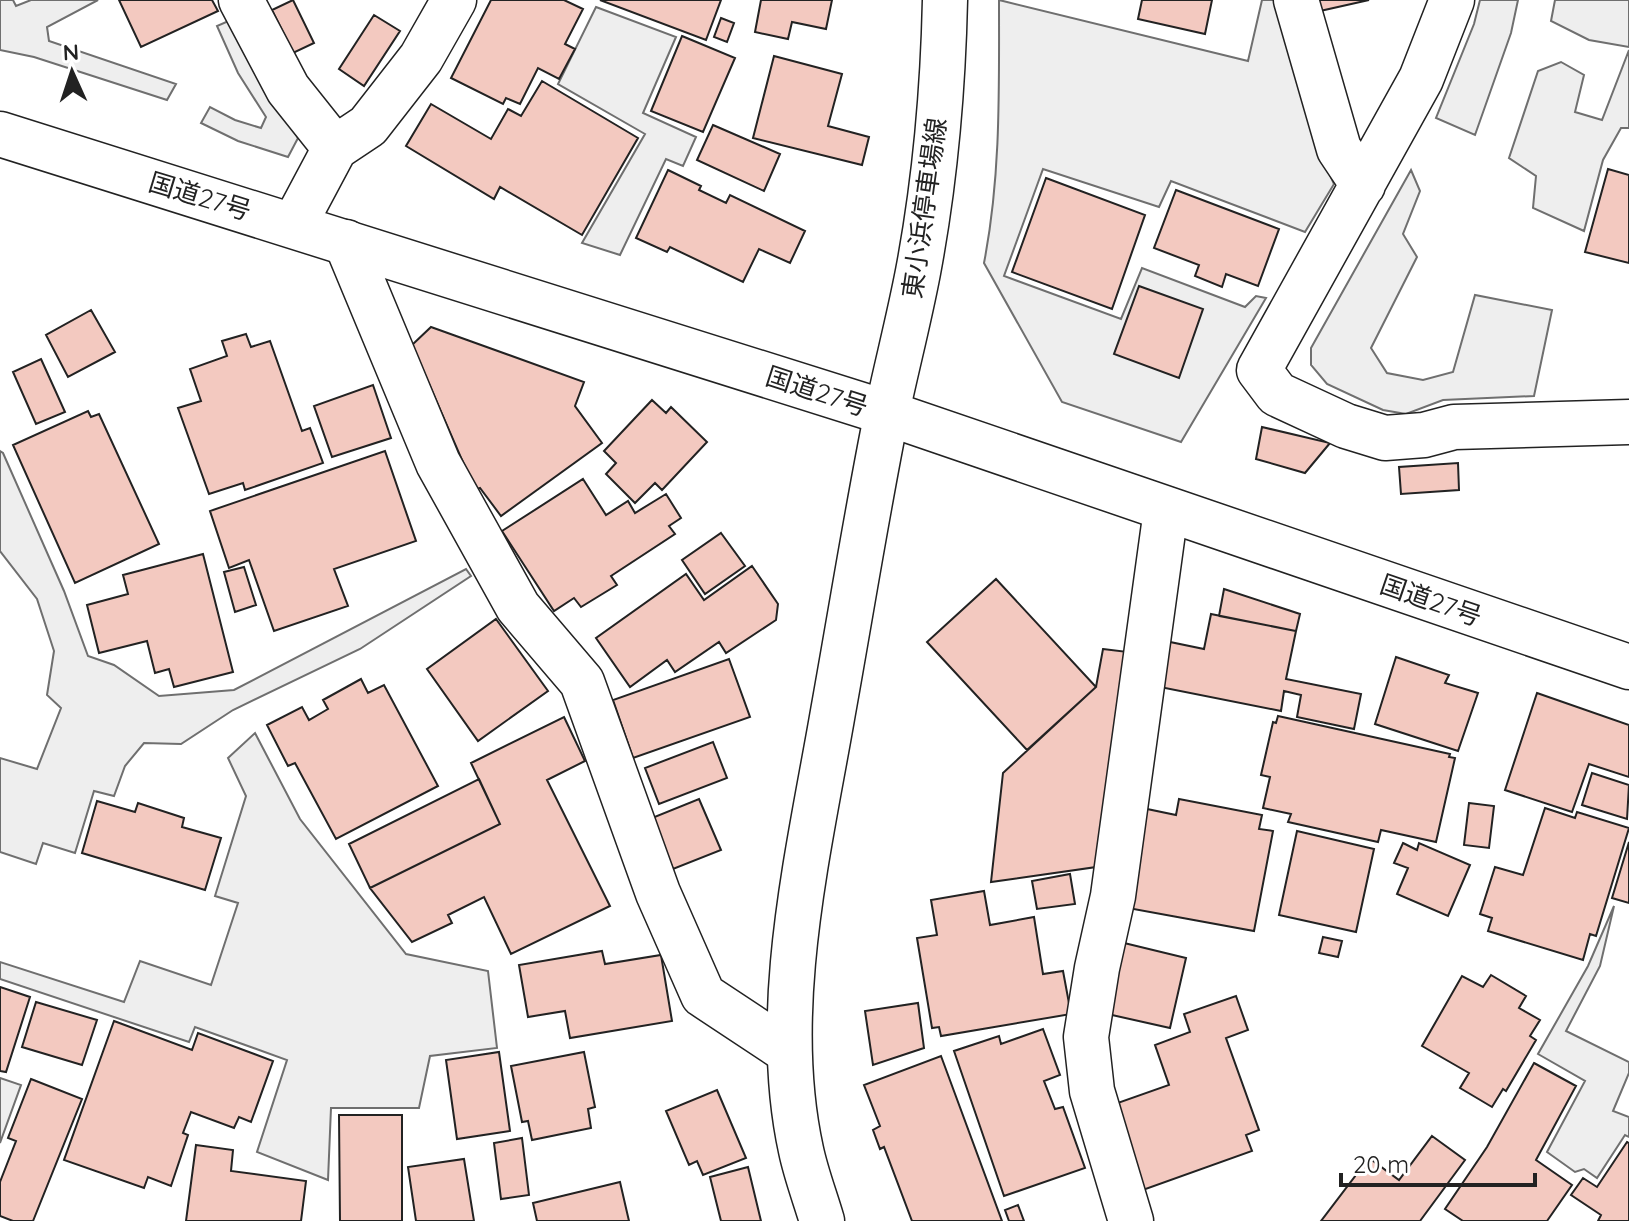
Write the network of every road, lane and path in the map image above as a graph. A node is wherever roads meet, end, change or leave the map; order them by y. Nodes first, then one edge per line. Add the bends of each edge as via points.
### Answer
1 (241, 0) edge
2 (454, 0) edge
3 (945, 0) edge
4 (1296, 0) edge
5 (1452, 0) edge
6 (0, 134) edge
7 (335, 148) junction
8 (1363, 185) junction
9 (294, 225) junction
10 (346, 242) junction
11 (887, 413) junction
12 (1629, 422) edge
13 (1166, 510) junction
14 (1629, 667) edge
15 (789, 1052) junction
16 (822, 1221) edge
17 (1131, 1221) edge

1 - 7 main road via 288,89
2 - 7 main road via 421,58 368,126
3 - 11 main road, 東小浜停車場線 via 935,160
4 - 8 main road via 1339,149
5 - 8 main road via 1421,79
6 - 9 main road, 国道27号
7 - 9 main road
8 - 12 main road via 1259,370 1277,394 1385,438 1454,427
9 - 10 main road, 国道27号
10 - 11 main road, 国道27号
10 - 15 main road via 438,463 518,607 582,682 658,893 703,995
11 - 13 main road, 国道27号
11 - 15 main road, 東小浜停車場線 via 810,843 790,984
13 - 14 main road, 国道27号
13 - 17 main road via 1113,896 1086,1037 1092,1091
15 - 16 main road, 東小浜停車場線 via 801,1151

